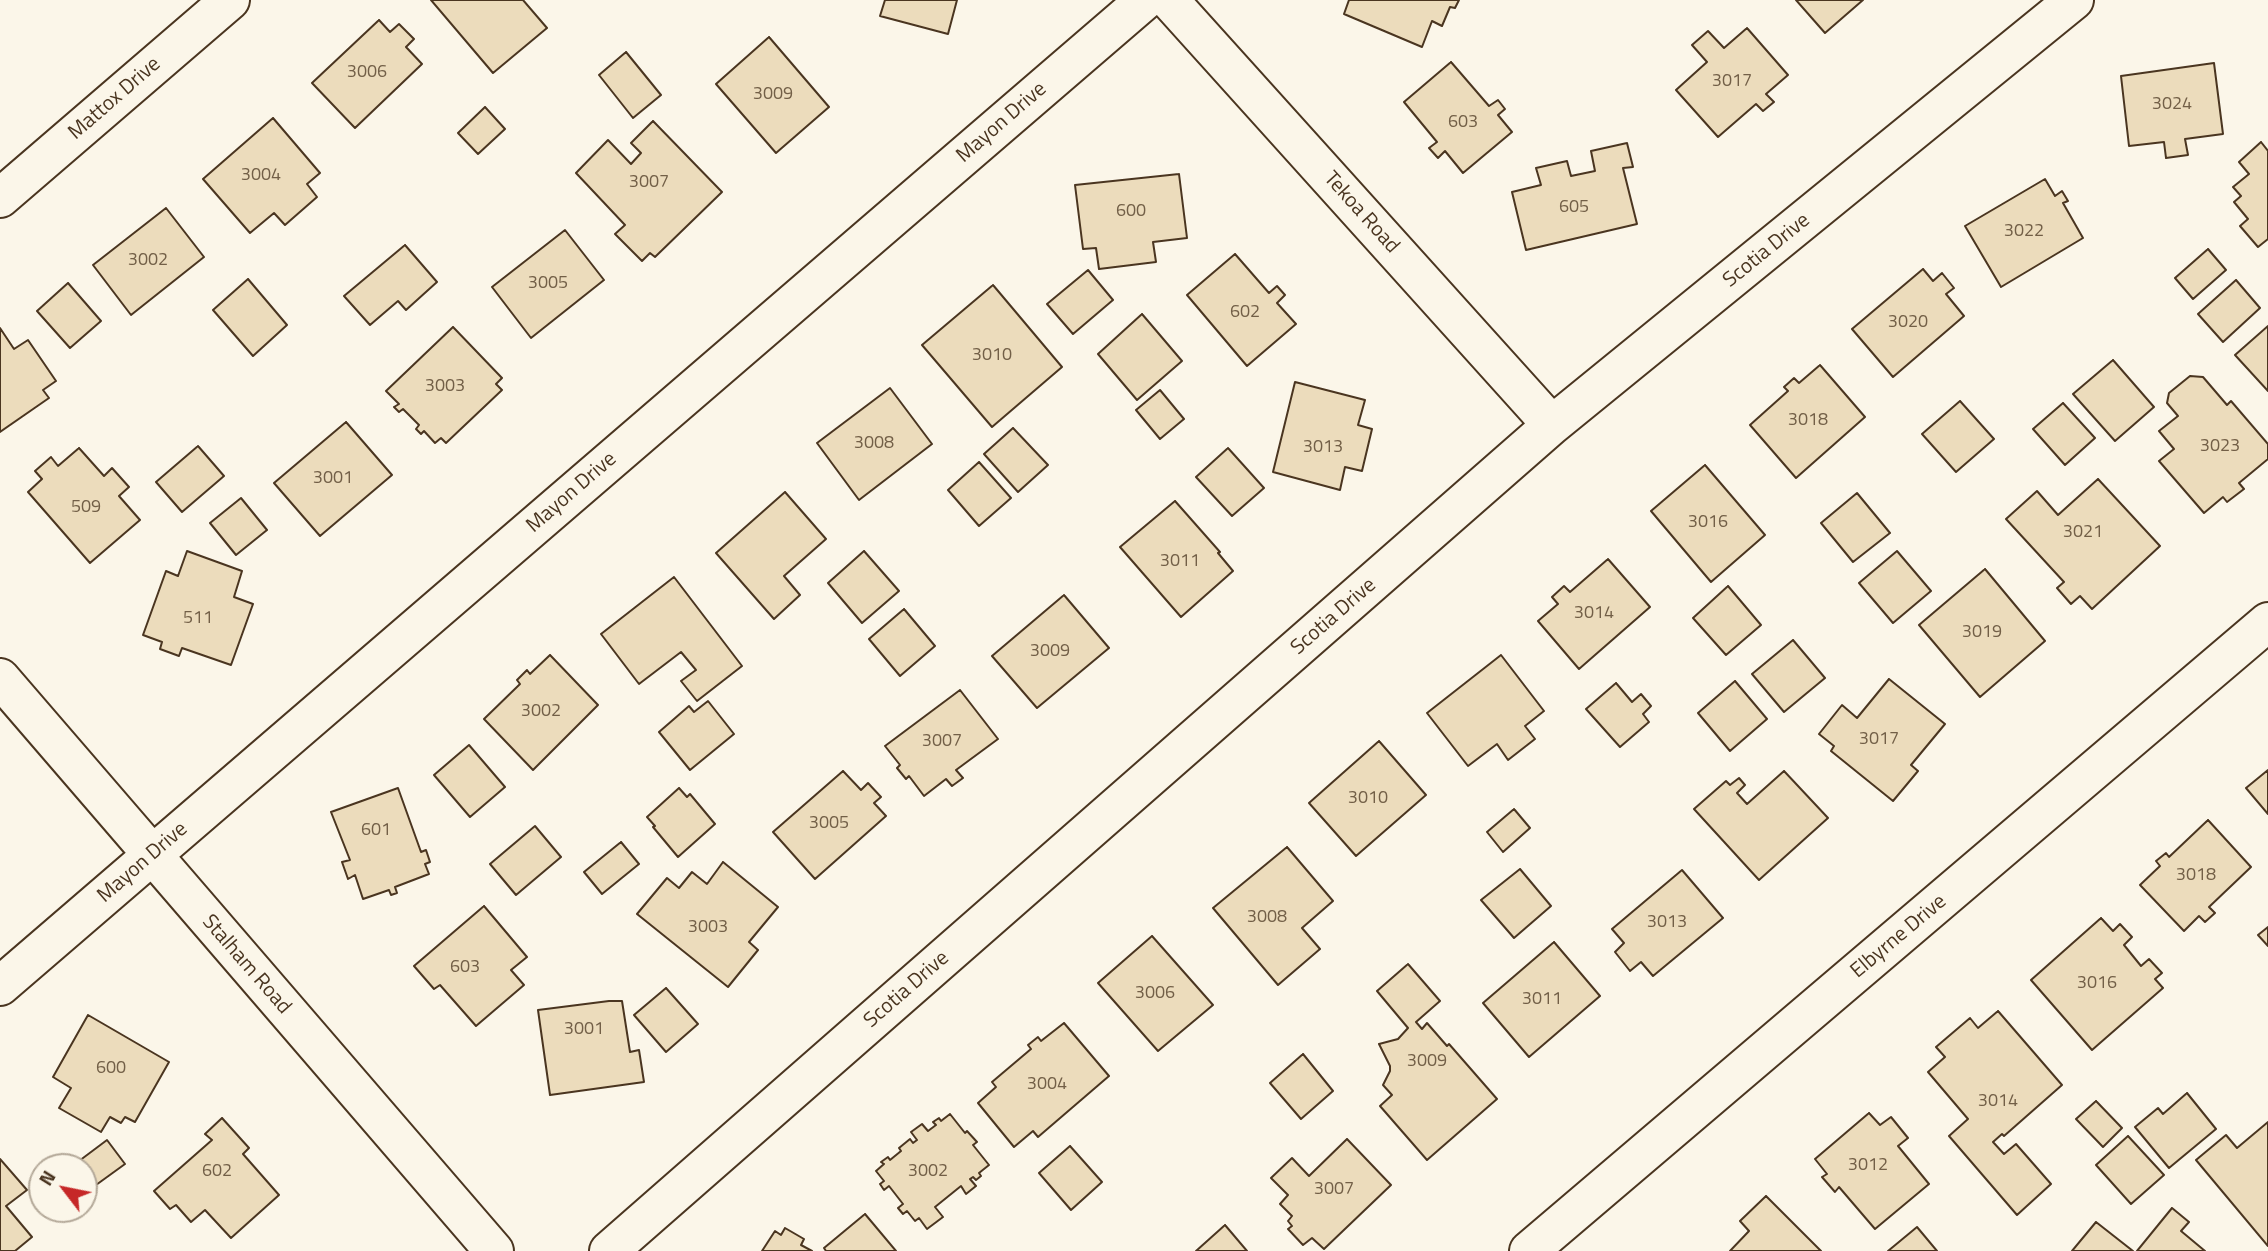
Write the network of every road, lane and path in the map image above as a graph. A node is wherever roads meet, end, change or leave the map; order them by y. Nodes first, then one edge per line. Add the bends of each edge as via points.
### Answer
1 (230, 0) edge
2 (1145, 0) edge
3 (1170, 0) edge
4 (2074, 0) edge
5 (0, 198) edge
6 (1552, 425) junction
7 (2268, 622) edge
8 (0, 678) edge
9 (152, 856) junction
10 (0, 986) edge
11 (494, 1251) edge
12 (609, 1251) edge
13 (1529, 1251) edge

1 - 5 street, Mattox Drive
2 - 9 street, Mayon Drive
3 - 6 street, Tekoa Road
4 - 6 street, Scotia Drive
6 - 12 street, Scotia Drive
7 - 13 street, Elbyrne Drive
8 - 9 street, Stalham Road
9 - 10 street, Mayon Drive
9 - 11 street, Stalham Road

